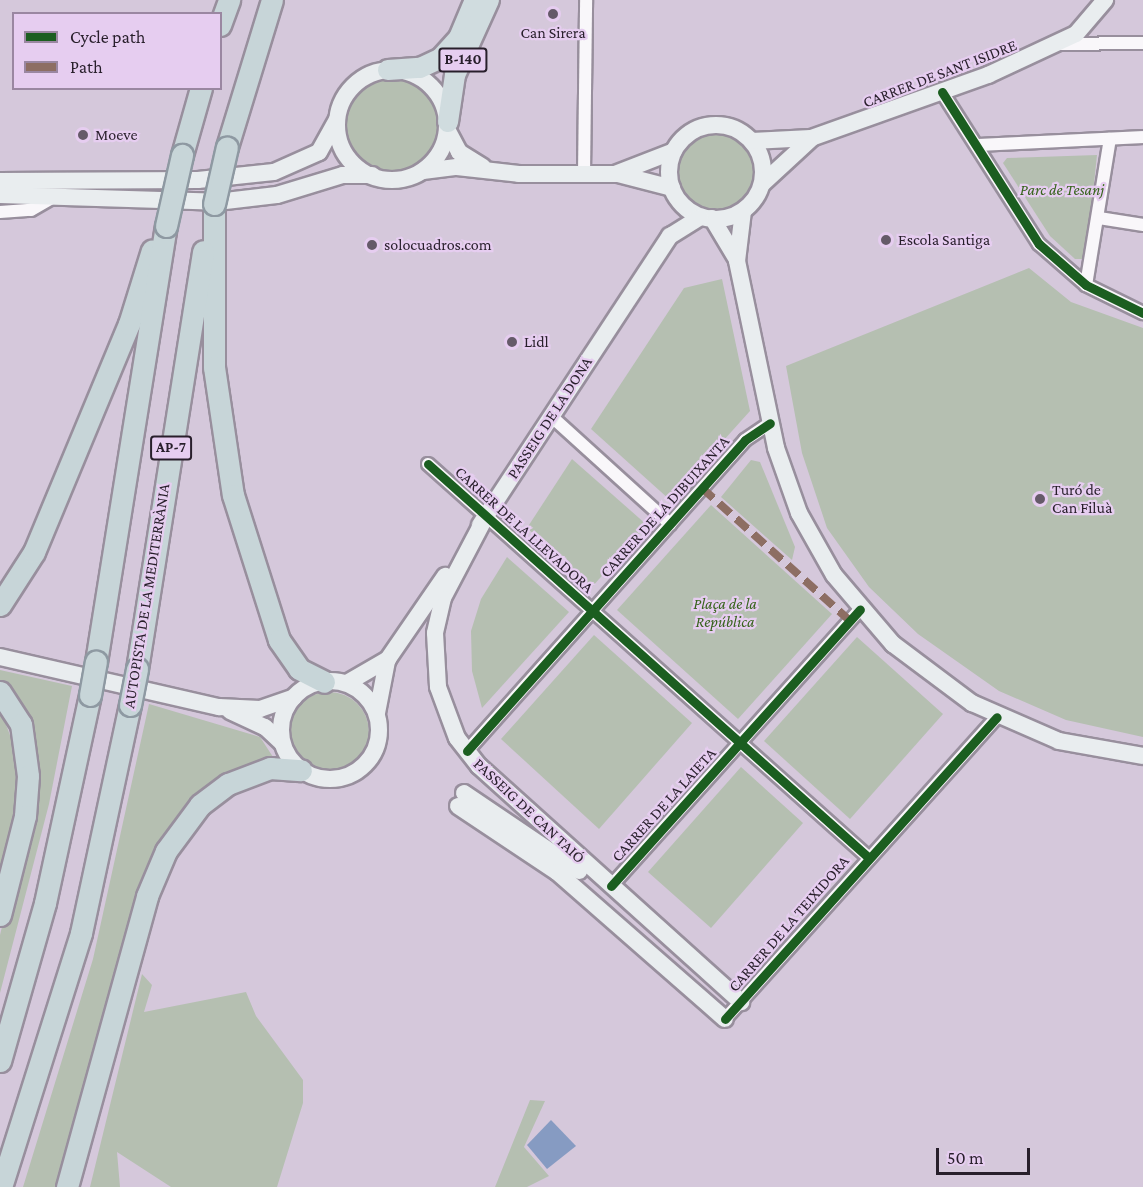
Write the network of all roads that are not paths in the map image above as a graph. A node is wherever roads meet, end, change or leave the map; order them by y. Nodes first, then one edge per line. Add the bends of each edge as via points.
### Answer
1 (229, 0) edge
2 (272, 0) edge
3 (475, 0) edge
4 (489, 0) edge
5 (586, 0) edge
6 (1105, 0) edge
7 (222, 19) edge
8 (1142, 42) edge
9 (1059, 44) junction
10 (388, 70) junction
11 (200, 90) edge
12 (942, 92) junction
13 (337, 120) junction
14 (448, 127) junction
15 (1143, 137) edge
16 (811, 138) junction
17 (1110, 139) junction
18 (752, 141) junction
19 (979, 145) junction
20 (674, 151) junction
21 (422, 171) junction
22 (492, 172) junction
23 (584, 174) junction
24 (615, 174) junction
25 (372, 175) junction
26 (0, 181) edge
27 (762, 184) junction
28 (675, 194) junction
29 (0, 195) edge
30 (53, 198) junction
31 (743, 211) junction
32 (0, 212) edge
33 (707, 217) junction
34 (1099, 218) junction
35 (1143, 225) edge
36 (211, 227) junction
37 (164, 232) junction
38 (670, 236) junction
39 (737, 261) junction
40 (1086, 285) junction
41 (1143, 313) edge
42 (551, 416) junction
43 (770, 423) junction
44 (428, 464) dead end
45 (486, 516) junction
46 (670, 524) junction
47 (0, 605) edge
48 (860, 609) junction
49 (592, 611) junction
50 (0, 657) edge
51 (388, 659) junction
52 (324, 682) junction
53 (347, 684) junction
54 (0, 692) edge
55 (294, 697) junction
56 (219, 707) junction
57 (377, 713) junction
58 (997, 717) junction
59 (282, 743) junction
60 (740, 743) junction
61 (466, 752) junction
62 (1143, 756) edge
63 (301, 770) junction
64 (868, 857) junction
65 (611, 886) junction
66 (0, 915) edge
67 (735, 996) junction
68 (725, 1019) joint
69 (0, 1061) edge
70 (3, 1182) edge
71 (67, 1187) edge

1 - 7 highway
2 - 36 highway, bridge via 227,147
3 - 10 highway via 459,38 441,58 420,68
4 - 14 highway, B-140 via 455,75
5 - 23 street
6 - 9 main road, CARRER DE SANT ISIDRE via 1084,27
8 - 9 street
9 - 12 main road, CARRER DE SANT ISIDRE
10 - 13 main road via 357,82
10 - 14 main road via 412,74 430,85
11 - 37 highway, AP-7, bridge
12 - 16 main road, CARRER DE SANT ISIDRE
12 - 19 street
13 - 25 main road via 344,151
13 - 26 main road via 320,152 274,172 198,180
14 - 21 main road via 441,153
14 - 22 main road via 459,152
15 - 17 street
16 - 18 main road, CARRER DE SANT ISIDRE
16 - 27 main road, CARRER DE SANT ISIDRE
17 - 19 street
17 - 34 street
18 - 20 main road via 729,126 707,126
18 - 27 main road via 760,156
19 - 40 street via 1039,244
20 - 24 main road
20 - 28 main road
21 - 22 main road via 457,167
21 - 25 main road via 397,179
22 - 23 main road
23 - 24 main road
24 - 28 main road
25 - 30 main road via 343,176 277,195 233,201
27 - 31 main road
28 - 33 main road
28 - 38 main road, PASSEIG DE LA DONA
29 - 30 main road
30 - 32 street via 31,210
31 - 33 main road
31 - 39 main road
33 - 38 main road, PASSEIG DE LA DONA
33 - 39 main road
34 - 35 street
34 - 40 street
36 - 52 highway via 214,367 233,495 279,640 299,669
36 - 70 highway, AUTOPISTA DE LA MEDITERRÀNIA / AP-7, bridge via 137,669 81,933
37 - 47 highway via 146,256 129,324 34,552
37 - 69 highway, AP-7, bridge via 90,695 45,903
38 - 42 main road, PASSEIG DE LA DONA
39 - 43 main road
40 - 41 street
42 - 45 main road, PASSEIG DE LA DONA
42 - 46 street
43 - 46 street, CARRER DE LA DIBUIXANTA via 745,440
43 - 48 main road via 809,534
44 - 45 street, CARRER DE LA LLEVADORA
45 - 49 street, CARRER DE LA LLEVADORA
45 - 51 main road, PASSEIG DE LA DONA
45 - 61 main road, PASSEIG DE CAN TAIÓ via 443,598 435,633 438,687
46 - 49 street, CARRER DE LA DIBUIXANTA
48 - 58 main road via 927,673
48 - 60 street, CARRER DE LA LAIETA
49 - 60 street, CARRER DE LA LLEVADORA
49 - 61 street, CARRER DE LA DIBUIXANTA
50 - 56 main road
51 - 53 main road, PASSEIG DE LA DONA
51 - 57 main road, PASSEIG DE LA DONA
52 - 53 main road
52 - 55 main road
53 - 57 main road via 368,697
54 - 66 highway via 21,724 28,776 25,816
55 - 56 main road via 260,709
55 - 59 main road via 283,718
56 - 59 main road via 265,727
57 - 63 main road via 376,750 355,773 324,780
58 - 62 main road via 1059,741
58 - 64 street, CARRER DE LA TEIXIDORA
59 - 63 main road
60 - 64 street, CARRER DE LA LLEVADORA
60 - 65 street, CARRER DE LA LAIETA
61 - 65 main road, PASSEIG DE CAN TAIÓ
63 - 71 highway via 270,768 228,784 200,805 167,849 147,896
64 - 67 street, CARRER DE LA TEIXIDORA
65 - 67 main road, PASSEIG DE CAN TAIÓ
67 - 68 street, CARRER DE LA TEIXIDORA
67 - 68 main road, PASSEIG DE CAN TAIÓ via 713,986 585,875 461,800 557,872

